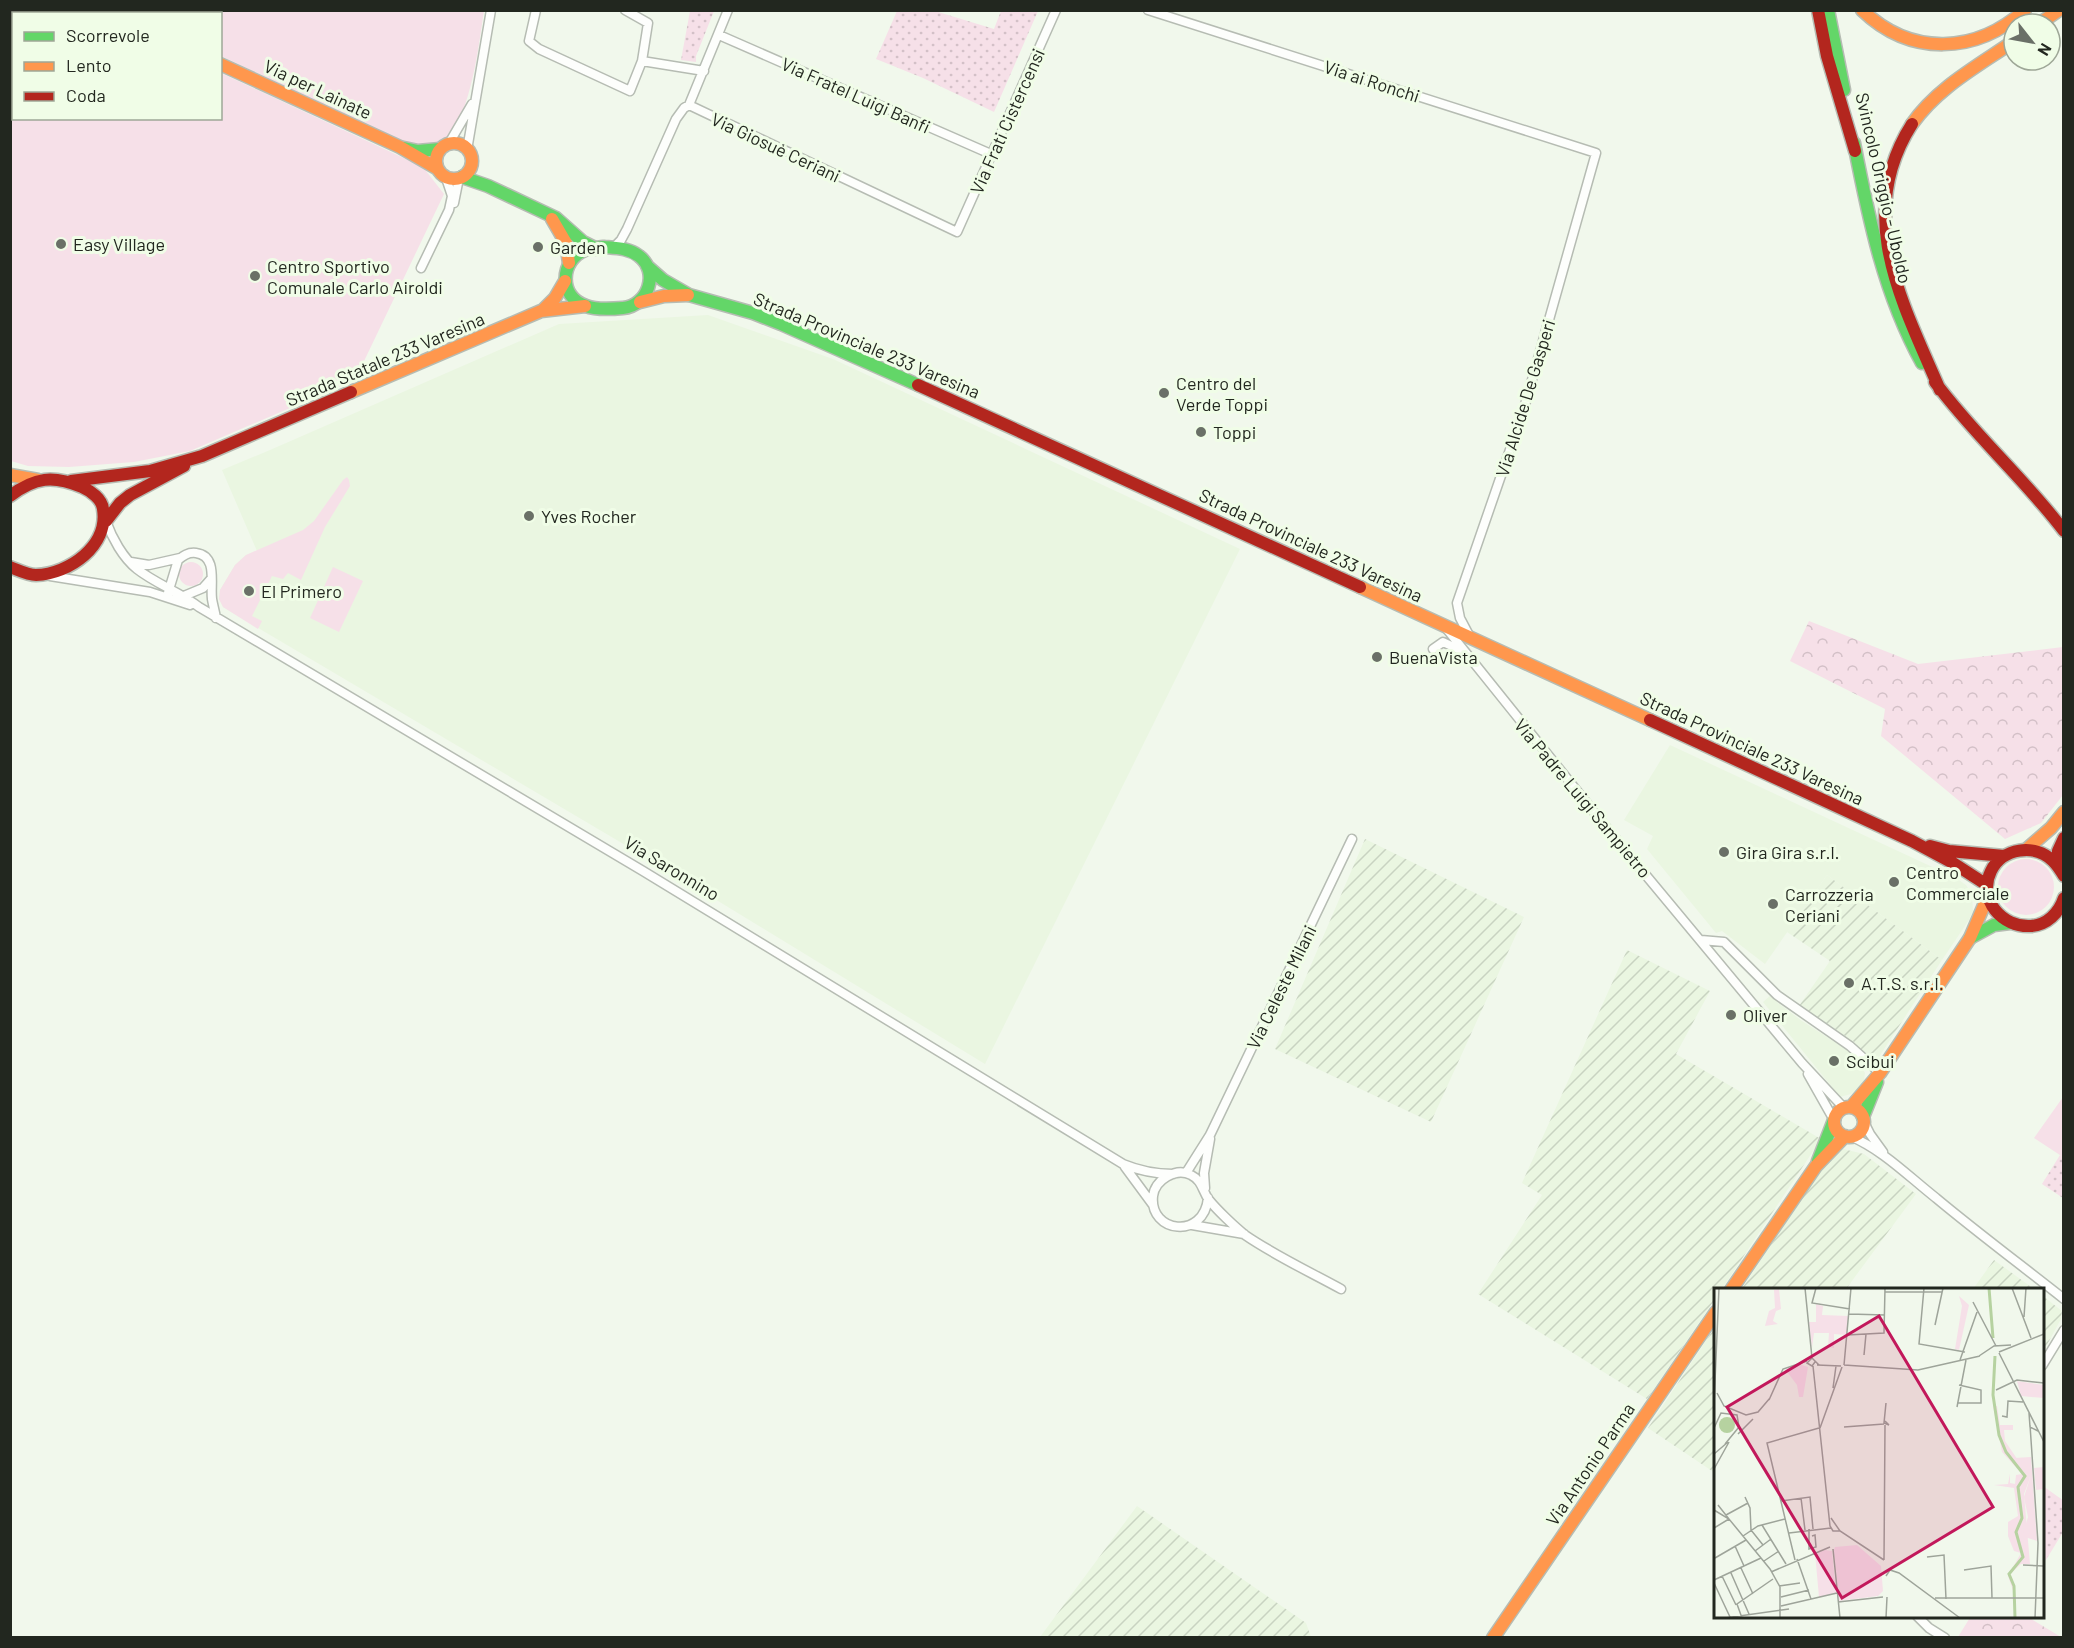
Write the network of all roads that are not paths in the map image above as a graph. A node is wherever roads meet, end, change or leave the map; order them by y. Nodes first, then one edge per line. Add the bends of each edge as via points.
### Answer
1 (491, 10) edge
2 (536, 10) edge
3 (625, 10) edge
4 (728, 10) edge
5 (1056, 10) edge
6 (1148, 10) edge
7 (1818, 10) edge
8 (1828, 10) edge
9 (1862, 10) edge
10 (2025, 10) edge
11 (719, 35) junction
12 (2002, 49) edge
13 (642, 61) junction
14 (222, 65) edge
15 (704, 71) junction
16 (476, 98) junction
17 (688, 105) junction
18 (400, 147) junction
19 (444, 147) junction
20 (467, 150) junction
21 (1855, 151) junction
22 (1596, 153) joint
23 (993, 155) junction
24 (471, 165) junction
25 (442, 173) junction
26 (461, 178) junction
27 (488, 186) junction
28 (448, 210) junction
29 (549, 216) junction
30 (957, 232) joint
31 (597, 249) junction
32 (612, 249) junction
33 (568, 263) junction
34 (647, 266) junction
35 (421, 268) dead end
36 (565, 281) junction
37 (689, 295) junction
38 (639, 302) junction
39 (585, 306) junction
40 (541, 311) junction
41 (1940, 390) junction
42 (202, 456) junction
43 (10, 475) edge
44 (39, 480) junction
45 (71, 481) junction
46 (10, 496) edge
47 (106, 521) junction
48 (2064, 531) edge
49 (181, 558) junction
50 (129, 562) junction
51 (12, 568) edge
52 (46, 575) junction
53 (211, 579) junction
54 (169, 588) junction
55 (175, 598) junction
56 (216, 618) junction
57 (1445, 626) junction
58 (1471, 639) junction
59 (1433, 649) dead end
60 (1467, 655) junction
61 (2064, 812) edge
62 (2064, 838) edge
63 (1352, 839) dead end
64 (1912, 841) junction
65 (2028, 848) junction
66 (2004, 856) junction
67 (2061, 870) edge
68 (1988, 890) junction
69 (2064, 898) edge
70 (2059, 916) edge
71 (2010, 923) junction
72 (1970, 938) junction
73 (1701, 940) junction
74 (1802, 1063) junction
75 (1880, 1073) junction
76 (1848, 1107) junction
77 (1863, 1118) junction
78 (1834, 1120) junction
79 (1210, 1135) junction
80 (1848, 1136) junction
81 (1887, 1157) junction
82 (1123, 1164) junction
83 (1816, 1166) junction
84 (1186, 1173) junction
85 (1173, 1174) junction
86 (1207, 1194) junction
87 (1153, 1205) junction
88 (1192, 1225) junction
89 (1244, 1234) junction
90 (1732, 1288) edge
91 (1341, 1289) dead end
92 (2064, 1299) edge
93 (1714, 1315) edge
94 (2064, 1330) edge
95 (2044, 1364) edge
96 (1918, 1618) edge
97 (1493, 1638) edge
98 (1945, 1638) edge

1 - 16 street
2 - 13 street via 529,41 538,49 630,90
3 - 13 street via 648,23
4 - 11 street, Via Giosuè Ceriani
5 - 23 street, Via Frati Cistercensi
6 - 22 street, Via ai Ronchi
7 - 21 main road
8 - 21 main road, Svincolo Origgio - Uboldo
9 - 10 main road via 1901,37 1945,44 1981,38 2010,24
11 - 15 street, Via Giosuè Ceriani
11 - 23 street, Via Fratel Luigi Banfi
12 - 41 main road via 1933,99 1917,117 1896,154 1886,190 1883,224 1893,276
13 - 15 street
14 - 18 main road, Via per Lainate
15 - 17 street, Via Giosuè Ceriani
16 - 19 street
16 - 20 street
17 - 30 street, Via Giosuè Ceriani
17 - 32 street via 676,119 627,229
18 - 19 main road, Via per Lainate via 418,151
18 - 25 main road, Via per Lainate
19 - 20 main road via 458,144
19 - 25 main road via 436,159
20 - 24 main road
21 - 41 main road, Svincolo Origgio - Uboldo via 1891,296 1915,351
22 - 58 street, Via Alcide De Gasperi via 1524,412 1457,603
23 - 30 street, Via Frati Cistercensi
24 - 26 main road
24 - 27 main road
25 - 26 main road
25 - 28 street via 452,196
26 - 27 main road
26 - 28 street
27 - 29 main road
28 - 35 street
29 - 31 main road
29 - 33 main road via 566,243
31 - 32 main road
31 - 33 main road via 583,251
32 - 34 main road via 632,251
33 - 36 main road
34 - 37 main road
34 - 38 main road via 649,286
36 - 39 main road via 570,295
36 - 40 main road
37 - 38 main road
37 - 57 main road, Strada Provinciale 233 Varesina via 781,324
38 - 39 main road via 620,308
39 - 40 main road, Strada Statale 233 Varesina
40 - 42 main road, Strada Statale 233 Varesina
41 - 48 main road, Svincolo Origgio - Uboldo
42 - 45 main road, Strada Statale 233 Varesina via 150,471
42 - 47 main road, Strada Statale 233 Varesina via 130,495
43 - 44 main road
44 - 45 main road, Strada Statale 233 Varesina
44 - 46 main road
45 - 47 main road via 95,494
47 - 50 street, Via Saronnino
47 - 52 main road, Strada Statale 233 Varesina via 89,552 65,569
49 - 50 street via 149,565
49 - 53 street via 194,553 206,558 212,568
49 - 54 street
50 - 54 street, Via Saronnino
51 - 52 main road
52 - 55 street, Via Saronnino
53 - 55 street via 204,588
53 - 56 street
54 - 55 street
54 - 55 street, Via Saronnino
55 - 56 street, Via Saronnino
56 - 82 street, Via Saronnino via 643,871
57 - 58 main road, Strada Provinciale 233 Varesina
57 - 60 street, Via Padre Luigi Sampietro
58 - 64 main road, Strada Provinciale 233 Varesina
59 - 60 street, Via Padre Luigi Sampietro via 1443,642
60 - 73 street, Via Padre Luigi Sampietro
61 - 65 main road
62 - 67 main road via 2058,851
63 - 79 street, Via Celeste Milani
64 - 66 main road, Strada Provinciale 233 Varesina
64 - 68 main road, Strada Provinciale 233 Varesina via 1953,863
65 - 66 main road
65 - 67 main road via 2049,856
66 - 68 main road via 1994,865
68 - 71 main road via 1993,909
68 - 72 main road
69 - 70 main road
70 - 71 main road via 2024,927
71 - 72 main road via 1994,925
72 - 75 main road
73 - 74 street, Via Padre Luigi Sampietro
73 - 75 street via 1724,942 1778,995 1850,1046
74 - 76 street, Via Padre Luigi Sampietro
74 - 78 street, Via Padre Luigi Sampietro
75 - 76 main road
75 - 77 main road
76 - 77 main road via 1858,1110
76 - 78 main road via 1837,1113
77 - 80 main road via 1859,1133
77 - 81 street
78 - 80 main road via 1838,1132
78 - 83 main road
79 - 84 street
79 - 86 street via 1204,1173
80 - 81 street
80 - 83 main road
81 - 92 street
82 - 85 street, Via Saronnino via 1140,1171
82 - 87 street, Via Saronnino
83 - 90 main road
84 - 85 street, Via Saronnino
84 - 86 street, Via Saronnino via 1199,1180
85 - 87 street via 1155,1188
86 - 88 street via 1204,1213
86 - 89 street, Via Saronnino
87 - 88 street, Via Saronnino via 1163,1222 1178,1227
88 - 89 street, Via Saronnino
89 - 91 street, Via Saronnino
93 - 97 main road, Via Antonio Parma
94 - 95 street
96 - 98 street

